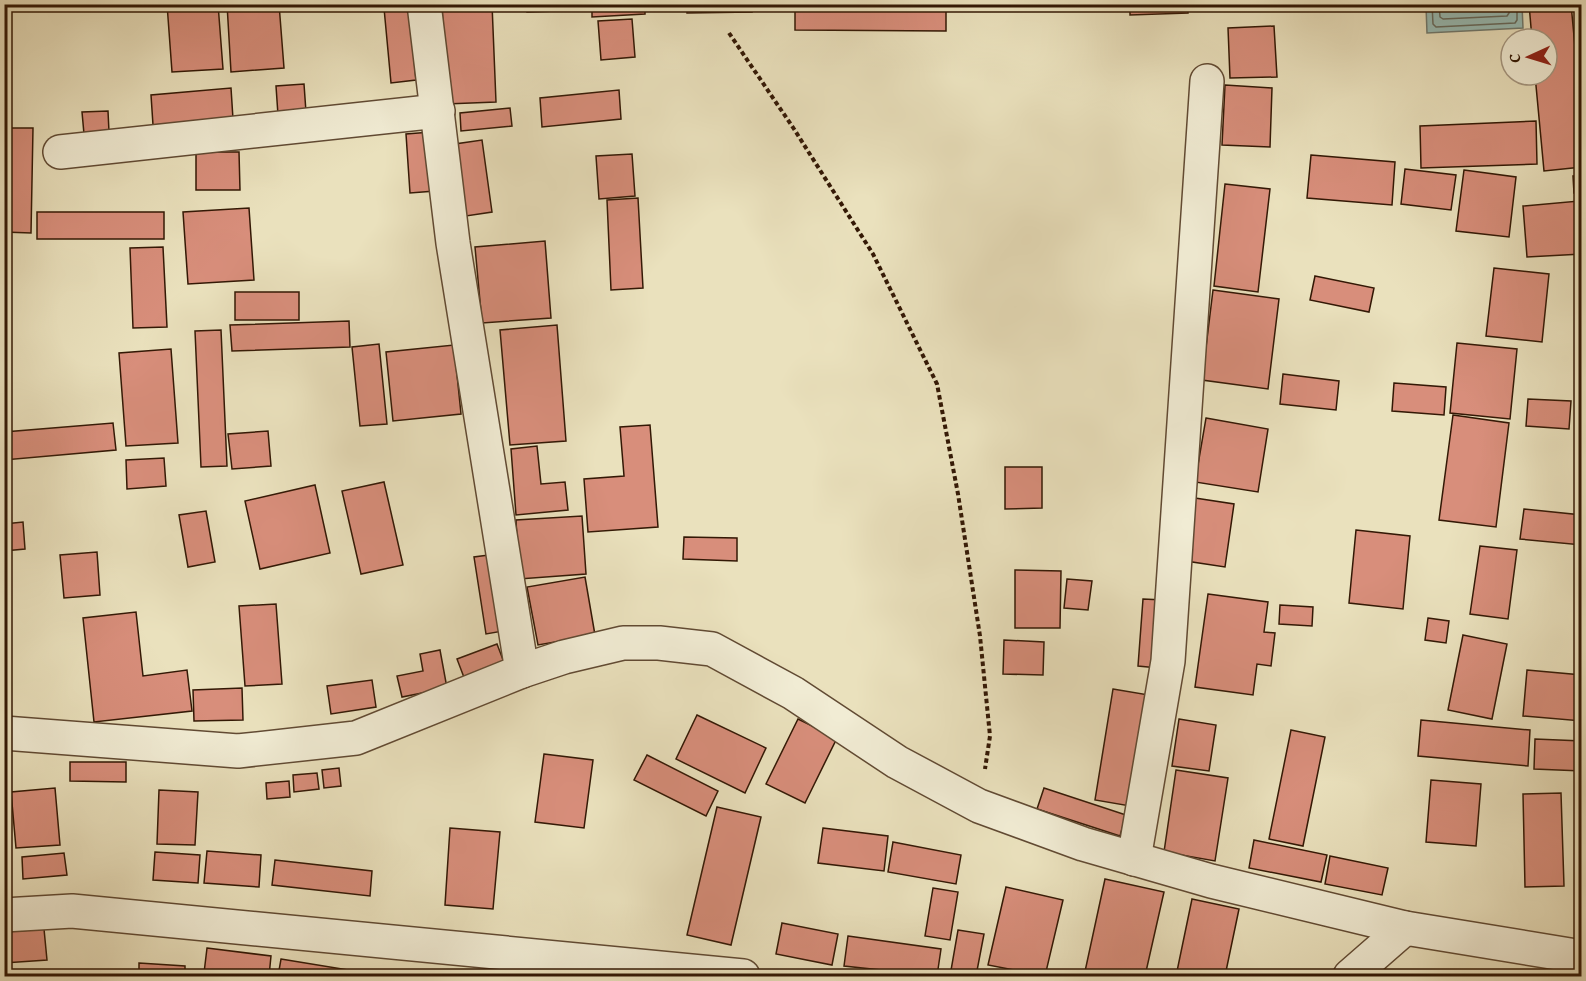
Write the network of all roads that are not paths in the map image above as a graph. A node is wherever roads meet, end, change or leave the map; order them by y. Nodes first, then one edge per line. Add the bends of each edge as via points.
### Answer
1 (424, 4) edge
2 (1207, 81) dead end
3 (438, 111) junction
4 (60, 152) dead end
5 (522, 671) junction
6 (4, 733) edge
7 (1134, 859) junction
8 (4, 915) edge
9 (1405, 928) junction
10 (1581, 957) edge
11 (743, 976) edge
12 (1350, 976) edge

1 - 3 street
2 - 7 street via 1168,661
3 - 4 street
3 - 5 street via 453,243
5 - 6 street via 356,738 238,751
5 - 7 street via 623,644 711,649 793,693 897,762 979,806
7 - 9 street
8 - 11 street via 72,911
9 - 10 street
9 - 12 street

